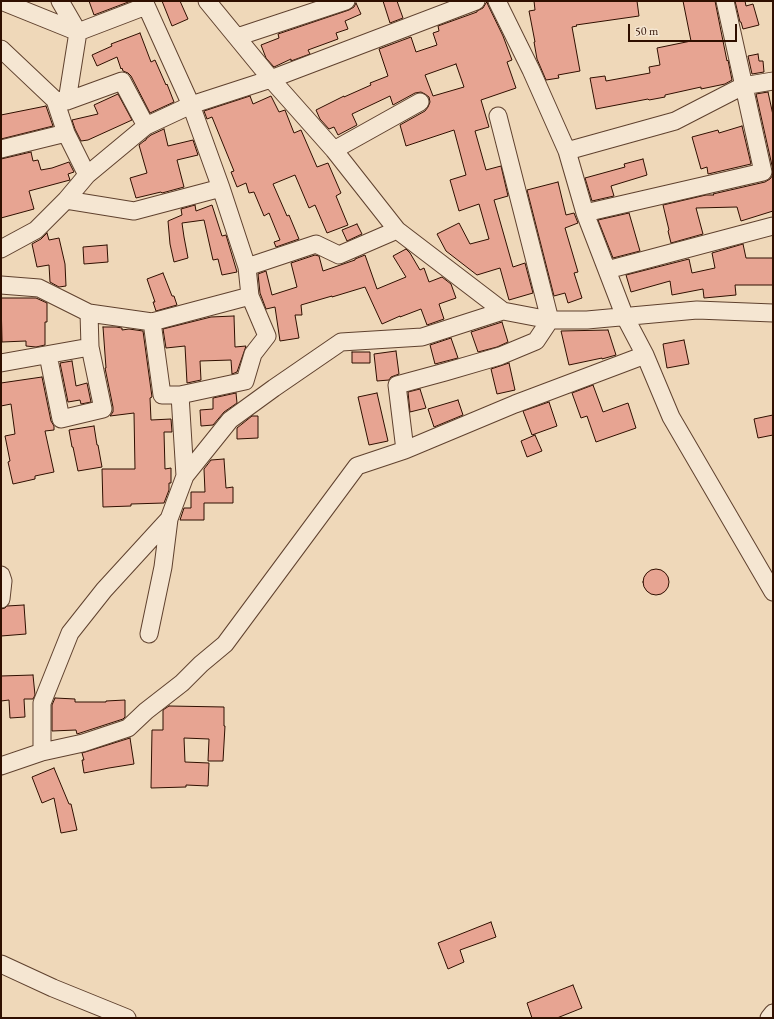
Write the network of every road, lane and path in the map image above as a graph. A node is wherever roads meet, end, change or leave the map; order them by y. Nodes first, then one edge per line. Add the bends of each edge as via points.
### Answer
1 (1, 1) edge
2 (60, 1) edge
3 (207, 1) edge
4 (346, 1) edge
5 (476, 1) edge
6 (498, 1) edge
7 (724, 1) edge
8 (145, 3) edge
9 (78, 32) junction
10 (237, 37) junction
11 (1, 49) edge
12 (271, 79) junction
13 (773, 81) edge
14 (743, 86) junction
15 (61, 100) junction
16 (420, 102) dead end
17 (191, 105) junction
18 (498, 116) dead end
19 (146, 126) junction
20 (66, 134) junction
21 (1, 149) edge
22 (334, 150) junction
23 (567, 151) junction
24 (87, 175) junction
25 (221, 188) junction
26 (66, 200) junction
27 (585, 213) junction
28 (773, 226) edge
29 (397, 230) junction
30 (1, 249) edge
31 (247, 267) junction
32 (607, 270) junction
33 (1, 285) edge
34 (250, 296) junction
35 (503, 311) junction
36 (89, 313) junction
37 (773, 313) edge
38 (625, 317) junction
39 (550, 320) junction
40 (152, 322) junction
41 (90, 347) junction
42 (48, 355) junction
43 (646, 355) junction
44 (1, 363) edge
45 (180, 395) junction
46 (405, 450) junction
47 (185, 476) junction
48 (169, 519) junction
49 (1, 575) edge
50 (773, 592) edge
51 (1, 599) edge
52 (149, 634) dead end
53 (42, 752) junction
54 (1, 766) edge
55 (1, 964) edge
56 (773, 1013) edge
57 (127, 1018) edge
58 (769, 1018) edge

1 - 9 street
2 - 9 street
3 - 10 street
4 - 10 street
5 - 12 street
6 - 23 street
7 - 14 street
8 - 9 street
8 - 17 street
9 - 15 street
10 - 12 street
11 - 15 street
12 - 17 street
12 - 22 street
13 - 14 street
14 - 23 street via 675,122
14 - 27 street via 763,172
15 - 19 street via 122,81
15 - 20 street
16 - 22 street
17 - 19 street
17 - 25 street
18 - 39 street
19 - 24 street
20 - 21 street
20 - 24 street
22 - 29 street
23 - 27 street
24 - 26 street
25 - 26 street via 134,211
25 - 31 street
26 - 30 street via 36,230
27 - 32 street
28 - 32 street
29 - 31 street via 339,255 316,244
29 - 35 street
31 - 34 street
32 - 38 street
33 - 36 street via 39,288
34 - 40 street
34 - 45 street via 268,336 253,354 245,381
35 - 39 street
35 - 47 street via 422,337 341,342 230,420
36 - 40 street
36 - 41 street
37 - 38 street via 697,310
38 - 39 street
38 - 43 street
39 - 46 street via 536,341 500,356 397,385
40 - 45 street via 162,396
41 - 42 street
41 - 42 street via 103,409 61,419
42 - 44 street
43 - 46 street via 516,404
43 - 50 street via 671,417
45 - 47 street
46 - 53 street via 357,466 225,644 128,728 83,743
47 - 48 street
48 - 52 street via 163,567
48 - 53 street via 104,590 70,633 42,703
49 - 51 street
53 - 54 street
55 - 57 street
56 - 58 street

